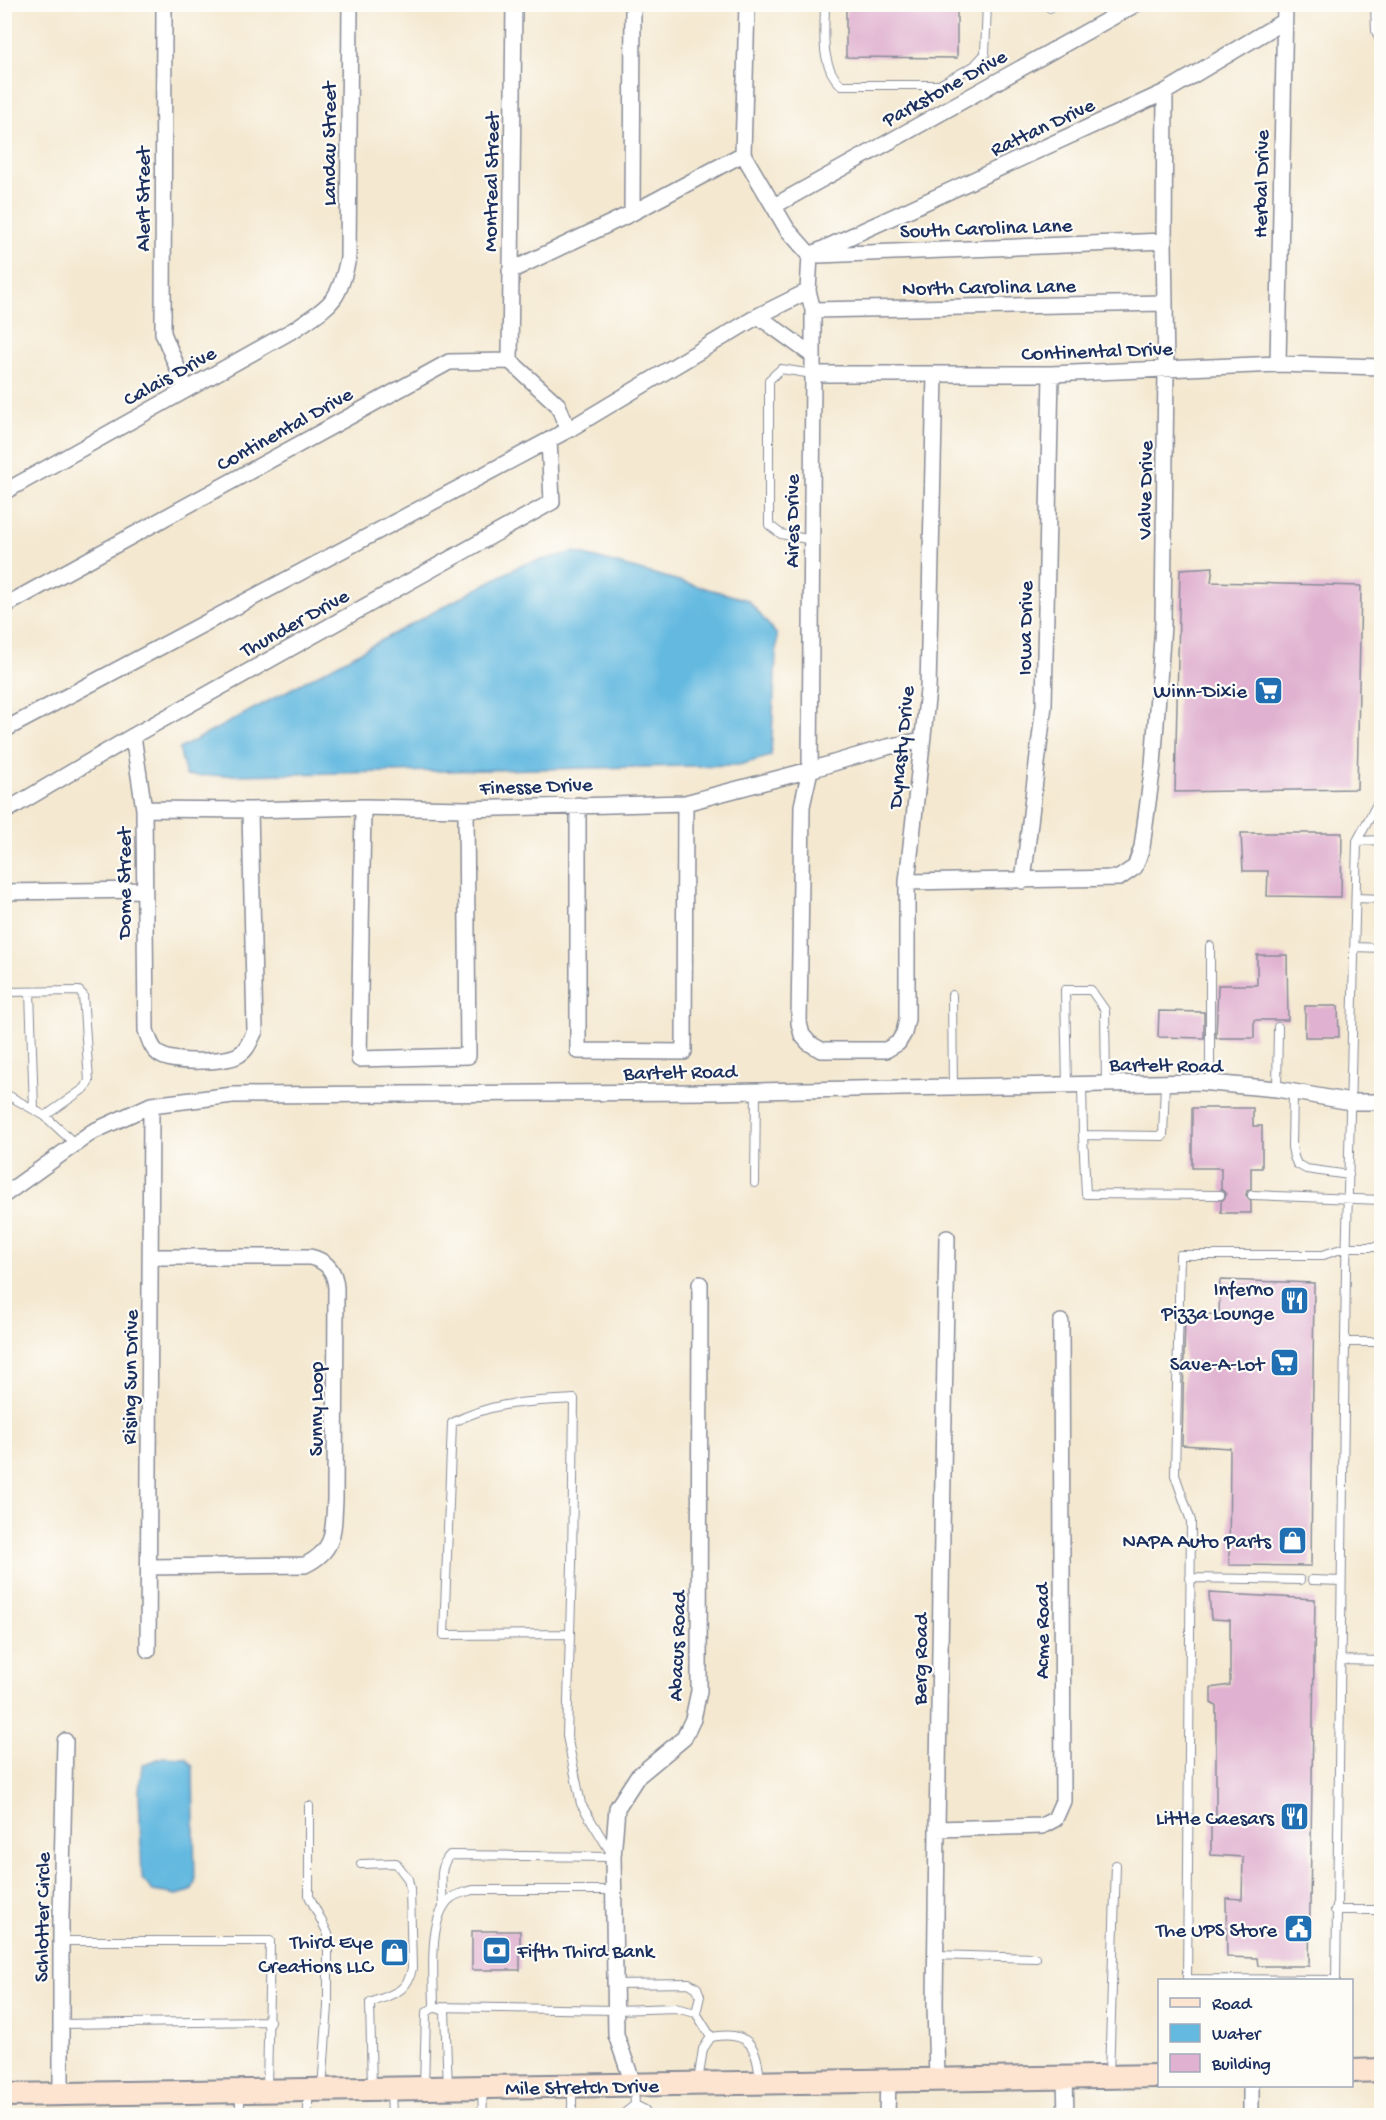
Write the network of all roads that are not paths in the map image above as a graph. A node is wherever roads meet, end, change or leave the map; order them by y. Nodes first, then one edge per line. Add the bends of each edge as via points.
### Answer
1 (164, 4) edge
2 (350, 4) edge
3 (514, 4) edge
4 (633, 4) edge
5 (747, 4) edge
6 (825, 4) edge
7 (987, 4) edge
8 (1136, 4) edge
9 (1285, 4) edge
10 (1375, 4) edge
11 (1284, 21) junction
12 (1379, 31) edge
13 (1382, 46) edge
14 (1165, 92) junction
15 (743, 154) junction
16 (774, 206) junction
17 (632, 213) junction
18 (1164, 241) junction
19 (810, 255) junction
20 (510, 271) junction
21 (343, 284) joint
22 (808, 291) junction
23 (1165, 303) junction
24 (813, 310) junction
25 (758, 316) junction
26 (812, 355) junction
27 (510, 361) junction
28 (1278, 364) junction
29 (1382, 367) edge
30 (1166, 369) junction
31 (813, 374) junction
32 (935, 374) junction
33 (1051, 374) junction
34 (186, 389) junction
35 (568, 430) junction
36 (549, 440) junction
37 (4, 492) edge
38 (812, 540) junction
39 (4, 606) edge
40 (4, 730) edge
41 (133, 736) junction
42 (922, 740) junction
43 (810, 770) junction
44 (1382, 795) edge
45 (685, 802) junction
46 (578, 805) junction
47 (363, 807) junction
48 (144, 809) junction
49 (466, 809) junction
50 (250, 810) junction
51 (4, 812) edge
52 (1382, 840) edge
53 (1357, 841) junction
54 (1023, 881) junction
55 (907, 882) junction
56 (144, 890) junction
57 (4, 892) edge
58 (1356, 898) junction
59 (1382, 899) edge
60 (1210, 946) dead end
61 (1354, 947) junction
62 (1382, 948) edge
63 (4, 992) edge
64 (30, 992) junction
65 (952, 995) dead end
66 (1278, 1028) dead end
67 (821, 1050) joint
68 (1165, 1083) junction
69 (1210, 1083) junction
70 (1106, 1084) junction
71 (1074, 1085) junction
72 (954, 1087) junction
73 (1277, 1089) junction
74 (756, 1091) junction
75 (1293, 1092) junction
76 (4, 1093) edge
77 (1351, 1102) junction
78 (1382, 1102) edge
79 (151, 1105) junction
80 (34, 1109) junction
81 (45, 1116) junction
82 (1083, 1135) junction
83 (75, 1144) junction
84 (1349, 1175) junction
85 (755, 1183) dead end
86 (4, 1195) edge
87 (1220, 1195) dead end
88 (1252, 1195) dead end
89 (1349, 1200) junction
90 (1382, 1200) edge
91 (947, 1238) dead end
92 (1347, 1247) junction
93 (1382, 1247) edge
94 (151, 1257) junction
95 (700, 1284) dead end
96 (1061, 1322) dead end
97 (1345, 1342) junction
98 (1382, 1342) edge
99 (149, 1567) junction
100 (1190, 1578) junction
101 (1299, 1580) dead end
102 (1312, 1580) dead end
103 (1341, 1581) junction
104 (570, 1634) junction
105 (148, 1650) dead end
106 (1340, 1660) junction
107 (1382, 1661) edge
108 (65, 1741) dead end
109 (309, 1806) dead end
110 (937, 1829) junction
111 (614, 1857) junction
112 (362, 1864) dead end
113 (1116, 1865) dead end
114 (614, 1890) junction
115 (443, 1907) junction
116 (1335, 1910) junction
117 (1382, 1910) edge
118 (61, 1941) junction
119 (936, 1955) junction
120 (1036, 1958) dead end
121 (1187, 1979) edge
122 (1336, 1979) edge
123 (616, 1984) junction
124 (434, 2007) junction
125 (616, 2010) junction
126 (696, 2013) junction
127 (270, 2021) junction
128 (61, 2024) junction
129 (711, 2037) junction
130 (1382, 2070) edge
131 (1353, 2071) edge
132 (1158, 2076) edge
133 (1109, 2077) junction
134 (1065, 2078) junction
135 (888, 2079) junction
136 (937, 2080) junction
137 (760, 2082) junction
138 (697, 2084) junction
139 (573, 2087) junction
140 (1251, 2087) edge
141 (448, 2088) junction
142 (482, 2088) junction
143 (382, 2089) junction
144 (424, 2089) junction
145 (315, 2090) junction
146 (240, 2091) junction
147 (267, 2091) junction
148 (61, 2094) junction
149 (4, 2095) edge
150 (634, 2095) junction
151 (240, 2115) edge
152 (308, 2115) edge
153 (392, 2115) edge
154 (483, 2115) edge
155 (572, 2115) edge
156 (626, 2115) edge
157 (645, 2115) edge
158 (888, 2115) edge
159 (1066, 2115) edge
160 (1251, 2115) edge

1 - 34 street, Alert Street via 163,333
2 - 21 street, Landau Street via 348,258
3 - 20 street, Montreal Street
4 - 17 street
5 - 15 street
6 - 7 lane via 825,56 833,78 841,84 939,85 974,66 986,54
8 - 16 street, Parkstone Drive
9 - 11 street, Herbal Drive
10 - 12 lane
11 - 14 street, Rattan Drive
11 - 28 street, Herbal Drive
12 - 13 lane
14 - 18 street, Valve Drive
14 - 19 street, Rattan Drive
15 - 16 street
15 - 17 street
16 - 19 street via 787,229
17 - 20 street
18 - 19 street, South Carolina Lane
18 - 23 street, Valve Drive
19 - 22 street, Aires Drive
20 - 27 street, Montreal Street
21 - 34 street, Calais Drive via 333,302 295,329
22 - 24 street, Aires Drive
22 - 25 street
23 - 24 street, North Carolina Lane
23 - 30 street, Valve Drive
24 - 26 street, Aires Drive
25 - 26 street
25 - 35 street
26 - 31 street, Aires Drive
27 - 35 street via 558,405
27 - 39 street, Continental Drive via 449,362
28 - 29 street, Continental Drive
28 - 30 street, Continental Drive
30 - 33 street, Continental Drive
30 - 54 street, Valve Drive via 1163,625 1153,765 1142,847 1135,867 1119,878
31 - 32 street, Continental Drive
31 - 38 street, Aires Drive
31 - 38 lane via 781,369 769,380 769,525 781,534
32 - 33 street, Continental Drive
32 - 42 street, Dynasty Drive via 928,690
33 - 54 street, Iowa Drive via 1044,705
34 - 37 street, Calais Drive
35 - 36 street
36 - 40 street
36 - 41 street, Thunder Drive via 552,502
38 - 43 street, Aires Drive
41 - 48 street, Dome Street
41 - 51 street, Thunder Drive
42 - 43 street, Finesse Drive
42 - 55 street, Dynasty Drive
43 - 45 street, Finesse Drive
43 - 67 street, Aires Drive via 802,806 800,1023 802,1035
44 - 53 lane
45 - 46 street, Finesse Drive
45 - 46 street via 684,1052 578,1051
46 - 49 street, Finesse Drive
47 - 49 street, Finesse Drive
47 - 49 street via 358,1059 468,1056
47 - 50 street, Finesse Drive
48 - 50 street, Finesse Drive
48 - 56 street, Dome Street
50 - 56 street, Dome Street via 255,1030 242,1054 228,1060 176,1060 159,1055 150,1044 146,1030
52 - 53 lane
53 - 58 lane
54 - 55 street
55 - 67 street, Dynasty Drive via 904,1033 898,1043 886,1050
56 - 57 street
58 - 59 lane
58 - 61 lane
60 - 69 lane
61 - 62 lane
61 - 77 lane
63 - 64 lane
64 - 80 lane
64 - 81 lane via 79,991 83,995 89,1081
65 - 72 lane
66 - 73 lane
68 - 69 street, Bartelt Road
68 - 70 street, Bartelt Road
68 - 82 lane via 1162,1136
69 - 73 street, Bartelt Road
70 - 71 street, Bartelt Road
70 - 71 lane via 1105,1010 1091,990 1065,990
71 - 72 street, Bartelt Road
71 - 82 lane
72 - 74 street, Bartelt Road
73 - 75 street, Bartelt Road
74 - 79 street, Bartelt Road via 233,1095
74 - 85 lane
75 - 77 street, Bartelt Road
75 - 84 lane via 1292,1147 1297,1164 1306,1169
76 - 80 lane
77 - 78 street, Bartelt Road
77 - 84 lane
79 - 83 street, Bartelt Road
79 - 94 street, Rising Sun Drive
80 - 81 lane
81 - 83 lane
82 - 87 lane via 1086,1194
83 - 86 street, Bartelt Road
84 - 89 lane
88 - 89 lane
89 - 90 lane
89 - 92 lane
91 - 110 street, Berg Road
92 - 93 lane
92 - 97 lane
92 - 100 lane via 1323,1255 1180,1255 1174,1475 1191,1521
94 - 99 street, Rising Sun Drive
94 - 99 street, Sunny Loop via 310,1257 330,1268 336,1288 336,1488 330,1544 305,1565
95 - 111 street, Abacus Road via 699,1691 684,1738 637,1777 618,1808
96 - 110 street, Acme Road via 1063,1801 1055,1819 1042,1826
97 - 98 lane
97 - 103 lane
99 - 105 street, Rising Sun Drive
100 - 101 lane
100 - 121 lane
102 - 103 lane
103 - 106 lane
104 - 104 lane via 574,1399 510,1403 474,1412 452,1423 444,1635
104 - 111 lane via 567,1736 581,1804
106 - 107 lane
106 - 116 lane
108 - 118 street, Schlotter Circle
109 - 145 lane via 309,1896 328,1934 328,2006
110 - 119 street, Berg Road
111 - 114 street, Abacus Road
111 - 115 lane via 450,1855 442,1869
112 - 143 lane via 396,1863 408,1879 411,1897 410,1980 397,1992 370,2003
113 - 133 lane
114 - 115 lane via 473,1890 458,1894
114 - 123 street, Abacus Road
115 - 124 lane via 434,1939
116 - 117 lane
116 - 122 lane
118 - 127 lane via 270,1941
118 - 128 street, Schlotter Circle
119 - 120 lane
119 - 136 street, Berg Road
123 - 125 street, Abacus Road
123 - 126 lane via 689,1983 700,1996
124 - 125 lane
124 - 141 lane via 445,2012
124 - 144 lane via 426,2013
125 - 126 lane via 675,2008
125 - 150 street, Abacus Road via 616,2035
126 - 129 lane
127 - 128 lane
127 - 147 lane
128 - 148 street, Schlotter Circle
129 - 137 lane via 741,2036 752,2045
129 - 138 lane via 703,2049
130 - 131 street
132 - 133 street, Mile Stretch Drive
133 - 134 street, Mile Stretch Drive
134 - 136 street, Mile Stretch Drive
134 - 159 street
135 - 136 street, Mile Stretch Drive
135 - 137 street, Mile Stretch Drive
135 - 158 street
137 - 138 street, Mile Stretch Drive
138 - 150 street, Mile Stretch Drive
139 - 142 street, Mile Stretch Drive
139 - 150 street, Mile Stretch Drive
139 - 155 lane
140 - 160 street
141 - 142 street, Mile Stretch Drive
141 - 144 street, Mile Stretch Drive
142 - 154 lane
143 - 144 street, Mile Stretch Drive
143 - 145 street, Mile Stretch Drive
143 - 153 lane
145 - 147 street, Mile Stretch Drive
145 - 152 lane
146 - 147 street, Mile Stretch Drive
146 - 148 street, Mile Stretch Drive
146 - 151 lane
148 - 149 street, Mile Stretch Drive
150 - 156 lane
150 - 157 lane

